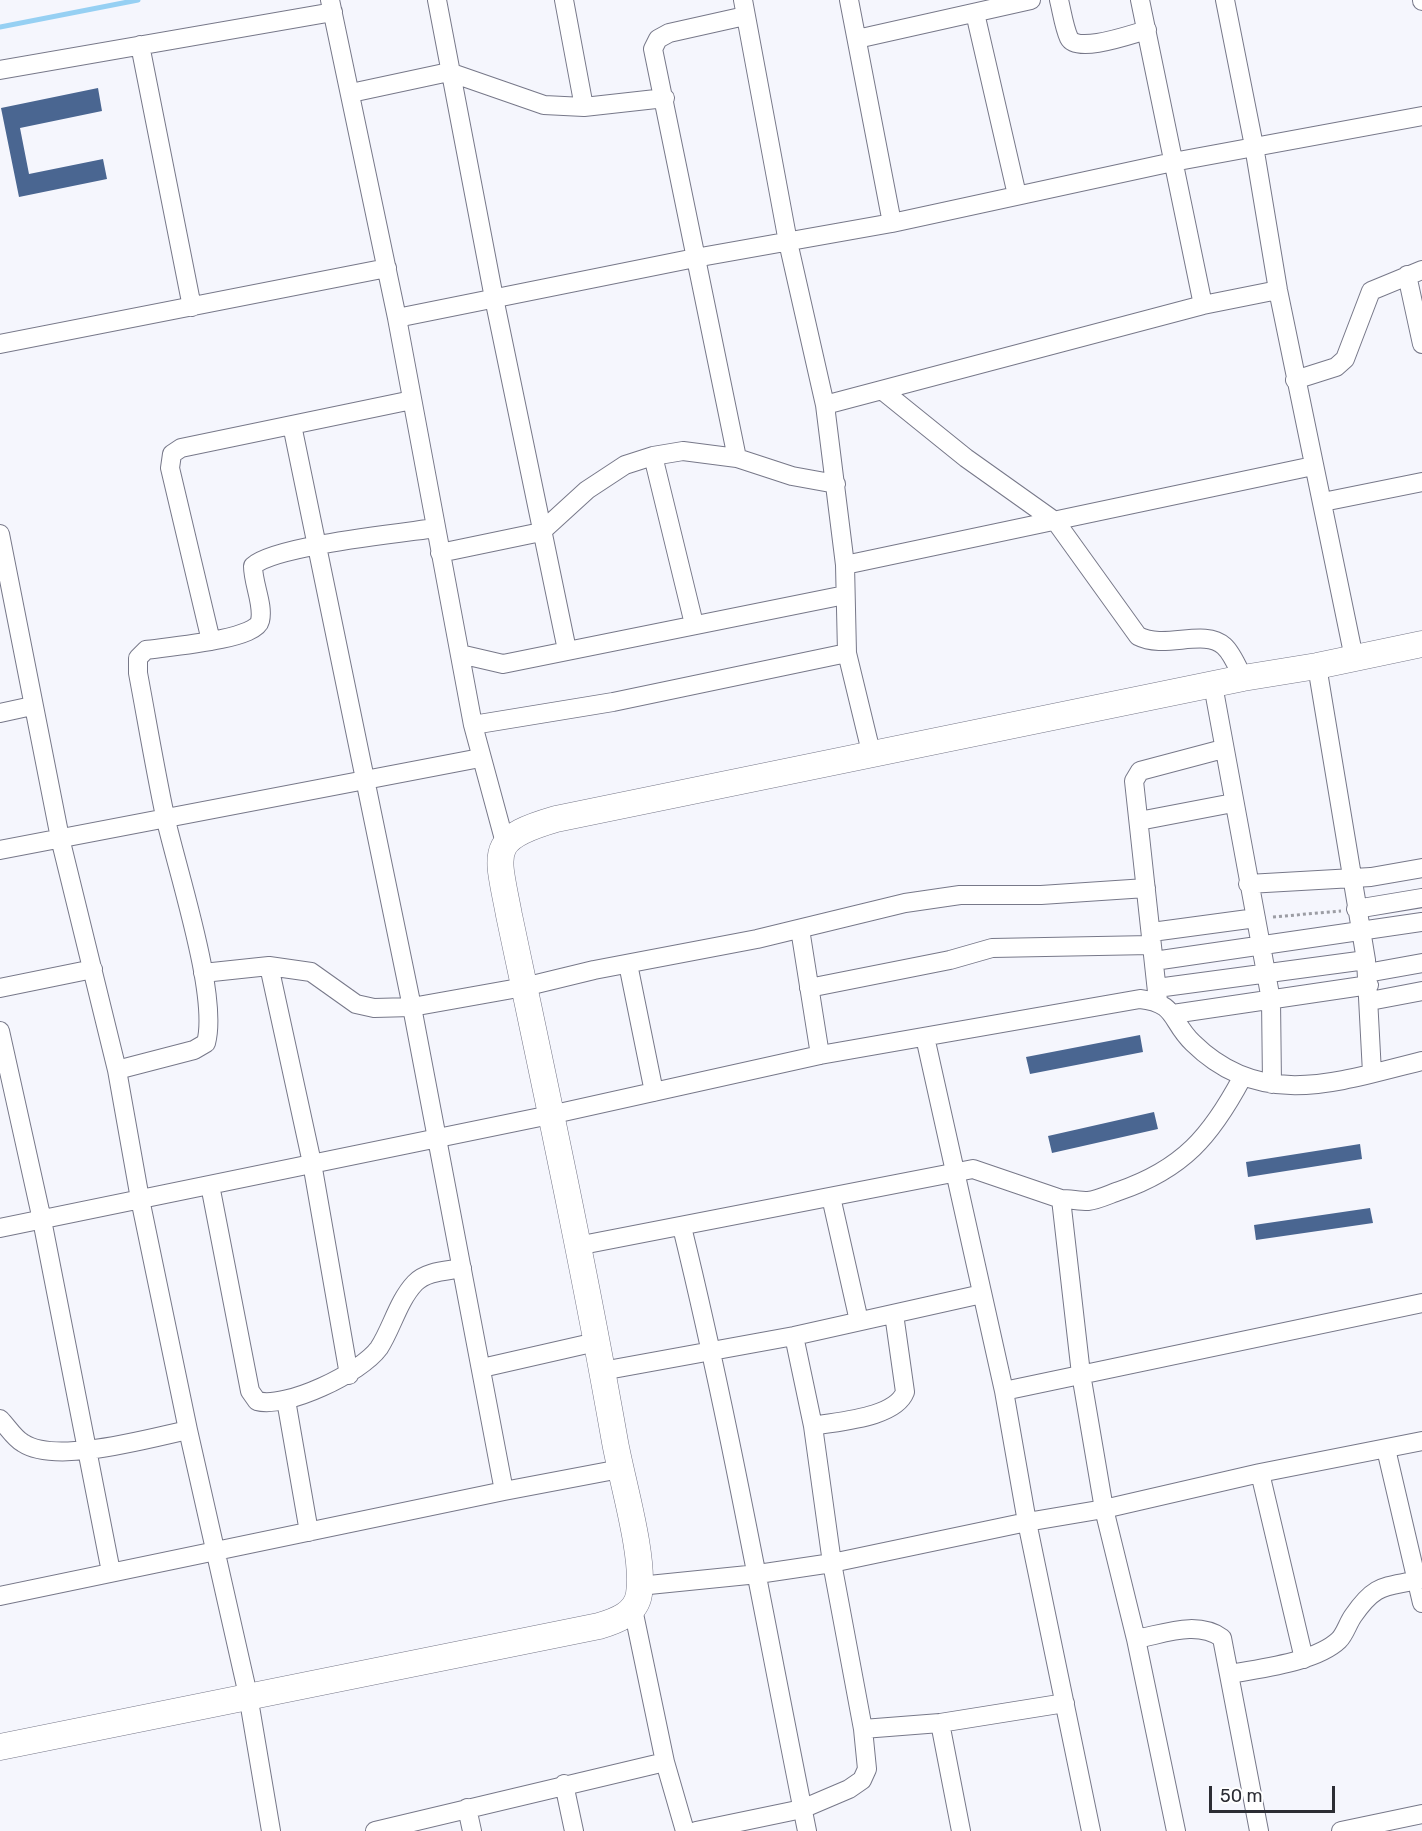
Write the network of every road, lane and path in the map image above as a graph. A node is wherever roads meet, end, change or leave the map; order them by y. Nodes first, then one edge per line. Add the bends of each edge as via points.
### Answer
1 (437, 0) edge
2 (564, 0) edge
3 (849, 0) edge
4 (1031, 0) edge
5 (1059, 0) edge
6 (1140, 0) edge
7 (1225, 0) edge
8 (331, 6) edge
9 (744, 8) edge
10 (975, 13) junction
11 (1147, 30) junction
12 (857, 39) junction
13 (140, 45) junction
14 (0, 70) edge
15 (449, 72) junction
16 (351, 93) junction
17 (664, 98) junction
18 (584, 106) junction
19 (1422, 116) edge
20 (1254, 146) junction
21 (1173, 162) junction
22 (1017, 195) junction
23 (892, 223) junction
24 (788, 242) junction
25 (695, 258) junction
26 (387, 268) junction
27 (1414, 272) edge
28 (1278, 290) junction
29 (494, 298) junction
30 (1203, 305) junction
31 (192, 307) junction
32 (397, 318) junction
33 (0, 344) edge
34 (1422, 344) edge
35 (1295, 380) junction
36 (883, 391) junction
37 (412, 400) junction
38 (825, 405) junction
39 (292, 424) junction
40 (653, 456) junction
41 (737, 458) junction
42 (1313, 466) junction
43 (1422, 482) edge
44 (836, 484) junction
45 (1323, 502) junction
46 (1056, 522) junction
47 (436, 528) junction
48 (541, 532) junction
49 (0, 534) edge
50 (317, 546) junction
51 (441, 553) junction
52 (845, 566) junction
53 (845, 595) junction
54 (694, 624) junction
55 (211, 641) junction
56 (1422, 644) edge
57 (567, 650) junction
58 (847, 653) junction
59 (460, 654) junction
60 (1354, 658) junction
61 (1317, 666) junction
62 (1243, 678) junction
63 (1213, 685) junction
64 (32, 706) junction
65 (0, 713) edge
66 (473, 725) junction
67 (1223, 749) junction
68 (872, 756) junction
69 (480, 758) junction
70 (364, 779) junction
71 (1233, 803) junction
72 (165, 817) junction
73 (1139, 821) junction
74 (60, 838) junction
75 (504, 843) junction
76 (0, 850) edge
77 (1422, 868) edge
78 (1352, 876) junction
79 (1248, 884) junction
80 (1146, 888) junction
81 (1422, 898) edge
82 (1356, 909) junction
83 (1256, 918) junction
84 (1422, 922) edge
85 (800, 929) junction
86 (1360, 931) junction
87 (1152, 946) junction
88 (1261, 947) junction
89 (1422, 963) edge
90 (628, 964) junction
91 (269, 966) junction
92 (93, 969) junction
93 (203, 973) junction
94 (1265, 973) junction
95 (1368, 980) junction
96 (0, 987) edge
97 (524, 987) junction
98 (809, 988) junction
99 (1422, 991) edge
100 (1158, 994) junction
101 (1271, 1000) junction
102 (412, 1007) junction
103 (1173, 1014) junction
104 (0, 1031) edge
105 (925, 1037) junction
106 (820, 1055) junction
107 (1422, 1061) edge
108 (117, 1070) junction
109 (1372, 1073) junction
110 (1242, 1078) junction
111 (1272, 1084) junction
112 (654, 1092) junction
113 (550, 1115) junction
114 (438, 1139) junction
115 (312, 1163) junction
116 (955, 1171) junction
117 (210, 1185) junction
118 (831, 1197) junction
119 (141, 1199) junction
120 (1060, 1199) junction
121 (42, 1220) junction
122 (682, 1227) junction
123 (0, 1228) edge
124 (577, 1246) junction
125 (462, 1268) junction
126 (982, 1294) junction
127 (1422, 1303) edge
128 (894, 1314) junction
129 (859, 1321) junction
130 (794, 1336) junction
131 (596, 1342) junction
132 (712, 1349) junction
133 (482, 1368) junction
134 (602, 1371) junction
135 (1081, 1374) junction
136 (349, 1375) junction
137 (1004, 1391) junction
138 (286, 1400) junction
139 (0, 1419) edge
140 (813, 1426) junction
141 (189, 1430) junction
142 (1422, 1441) edge
143 (1386, 1449) junction
144 (87, 1450) junction
145 (620, 1469) junction
146 (1260, 1473) junction
147 (504, 1491) junction
148 (1104, 1509) junction
149 (1028, 1522) junction
150 (309, 1532) junction
151 (217, 1552) junction
152 (832, 1563) junction
153 (111, 1572) junction
154 (758, 1574) junction
155 (1420, 1580) edge
156 (0, 1596) edge
157 (636, 1597) junction
158 (1422, 1603) edge
159 (1136, 1639) junction
160 (1304, 1659) junction
161 (1231, 1674) junction
162 (248, 1695) junction
163 (1065, 1703) junction
164 (940, 1723) junction
165 (863, 1729) junction
166 (0, 1747) edge
167 (665, 1762) junction
168 (564, 1784) junction
169 (467, 1808) junction
170 (802, 1809) junction
171 (1422, 1814) edge
172 (271, 1831) edge
173 (375, 1831) edge
174 (472, 1831) edge
175 (574, 1831) edge
176 (685, 1831) edge
177 (696, 1831) edge
178 (807, 1831) edge
179 (961, 1831) edge
180 (1091, 1831) edge
181 (1176, 1831) edge
182 (1259, 1831) edge
183 (1341, 1831) edge

1 - 15 street
2 - 18 street
3 - 12 street
4 - 10 street
5 - 11 street via 1069,39 1074,44 1085,45
6 - 11 street
7 - 20 street
8 - 13 street
8 - 16 street
9 - 17 street via 658,39 653,49
9 - 24 street
10 - 12 street
10 - 22 street
11 - 21 street
12 - 23 street
13 - 14 street
13 - 31 street
15 - 16 street
15 - 18 street via 544,105
15 - 29 street
16 - 26 street
17 - 18 street
17 - 25 street
19 - 20 street
20 - 21 street
20 - 28 street
21 - 22 street
21 - 30 street
22 - 23 street
23 - 24 street
24 - 25 street
24 - 38 street
25 - 29 street
25 - 41 street
26 - 31 street
26 - 32 street
27 - 34 street
27 - 35 street via 1371,291 1345,359 1336,367
28 - 30 street
28 - 35 street
29 - 32 street
29 - 48 street
30 - 36 street
31 - 33 street
32 - 37 street
35 - 42 street
36 - 38 street
36 - 46 street via 966,458
37 - 39 street
37 - 47 street
38 - 44 street
39 - 50 street
39 - 55 street via 181,448 170,459
40 - 41 street via 683,451
40 - 48 street via 625,465 587,490
40 - 54 street
41 - 44 street via 792,476
42 - 45 street
42 - 46 street
43 - 45 street
44 - 52 street
45 - 60 street
46 - 52 street
46 - 62 street via 1138,636 1163,643 1214,640 1225,646
47 - 50 street
47 - 51 street
48 - 51 street
48 - 57 street
49 - 64 street
50 - 55 street via 261,558 253,566 259,626 254,631
50 - 70 street
51 - 59 street
52 - 53 street
53 - 54 street
53 - 58 street
54 - 57 street
55 - 72 street via 146,650 138,658
56 - 60 main road
57 - 59 street via 503,664
58 - 66 street via 613,702
58 - 68 street
59 - 66 street
60 - 61 main road
61 - 62 main road
61 - 78 street
62 - 63 main road
63 - 67 street
63 - 68 main road
64 - 65 street
64 - 74 street
66 - 69 street
67 - 71 street
67 - 73 street via 1135,775
68 - 75 main road via 556,819 522,829
69 - 70 street
69 - 75 street
70 - 72 street
70 - 102 street
71 - 73 street
71 - 79 street
72 - 74 street
72 - 93 street
73 - 80 street
74 - 76 street
74 - 92 street
75 - 97 main road via 502,878
77 - 78 street via 1371,877
78 - 79 street
78 - 82 street
79 - 83 street
80 - 85 street via 1041,895 960,895 905,903
80 - 87 street
81 - 82 street
82 - 83 path
82 - 86 street
83 - 87 street
83 - 88 street
84 - 86 street
85 - 90 street
85 - 98 street
86 - 88 street
86 - 95 street
87 - 88 street
87 - 98 street via 992,948
87 - 100 street
88 - 94 street
89 - 95 street
90 - 97 street
90 - 112 street
91 - 93 street
91 - 102 street via 310,972 356,1004 374,1008
91 - 115 street
92 - 96 street
92 - 108 street
93 - 108 street via 211,1028 206,1043 194,1050
94 - 95 street
94 - 100 street
94 - 101 street
95 - 99 street
95 - 101 street
95 - 109 street
97 - 102 street
97 - 113 main road
98 - 106 street
100 - 103 street
100 - 105 street
101 - 103 street
101 - 111 street
102 - 114 street
103 - 110 street via 1201,1051
104 - 121 street
105 - 106 street
105 - 116 street
106 - 112 street
107 - 109 street
108 - 119 street
109 - 111 street via 1331,1085
110 - 111 street
110 - 120 street via 1202,1140 1162,1174 1090,1201
112 - 113 street
113 - 114 street
113 - 124 main road
114 - 115 street
114 - 125 street
115 - 117 street
115 - 136 street
116 - 118 street
116 - 120 street via 973,1169
116 - 126 street
117 - 119 street
117 - 138 street via 250,1391 257,1401 268,1404
118 - 122 street
118 - 129 street
119 - 121 street
119 - 141 street
120 - 135 street
121 - 123 street
121 - 144 street
122 - 124 street
122 - 132 street
124 - 131 main road
125 - 133 street
125 - 136 street via 427,1275 415,1282 378,1349
126 - 128 street
126 - 137 street
127 - 135 street
128 - 129 street
128 - 140 street via 905,1392 901,1403 887,1411
129 - 130 street
130 - 132 street
130 - 140 street
131 - 133 street
131 - 134 main road
132 - 134 street
132 - 154 street
133 - 147 street
134 - 145 main road
135 - 137 street
135 - 148 street
136 - 138 street
137 - 149 street
138 - 150 street
139 - 144 street via 22,1443 42,1450
140 - 152 street
141 - 144 street
141 - 151 street
142 - 143 street
143 - 146 street
143 - 155 street
144 - 153 street
145 - 147 street
145 - 157 main road via 636,1549
146 - 148 street
146 - 160 street
147 - 150 street
148 - 149 street
148 - 159 street
149 - 152 street
149 - 163 street
150 - 151 street
151 - 153 street
151 - 162 street
152 - 154 street
152 - 165 street
153 - 156 street
154 - 157 street
154 - 170 street
155 - 158 street
155 - 160 street via 1388,1584 1375,1590 1339,1640
157 - 162 main road via 619,1620 599,1626
157 - 167 street
159 - 161 street via 1192,1628 1212,1631 1222,1638
159 - 181 street
160 - 161 street
161 - 182 street
162 - 166 main road
162 - 172 street
163 - 164 street
163 - 180 street
164 - 165 street
164 - 179 street
165 - 170 street via 867,1769 862,1780
167 - 168 street
167 - 176 street
168 - 169 street
168 - 175 street
169 - 173 street
169 - 174 street
170 - 177 street
170 - 178 street
171 - 183 street

